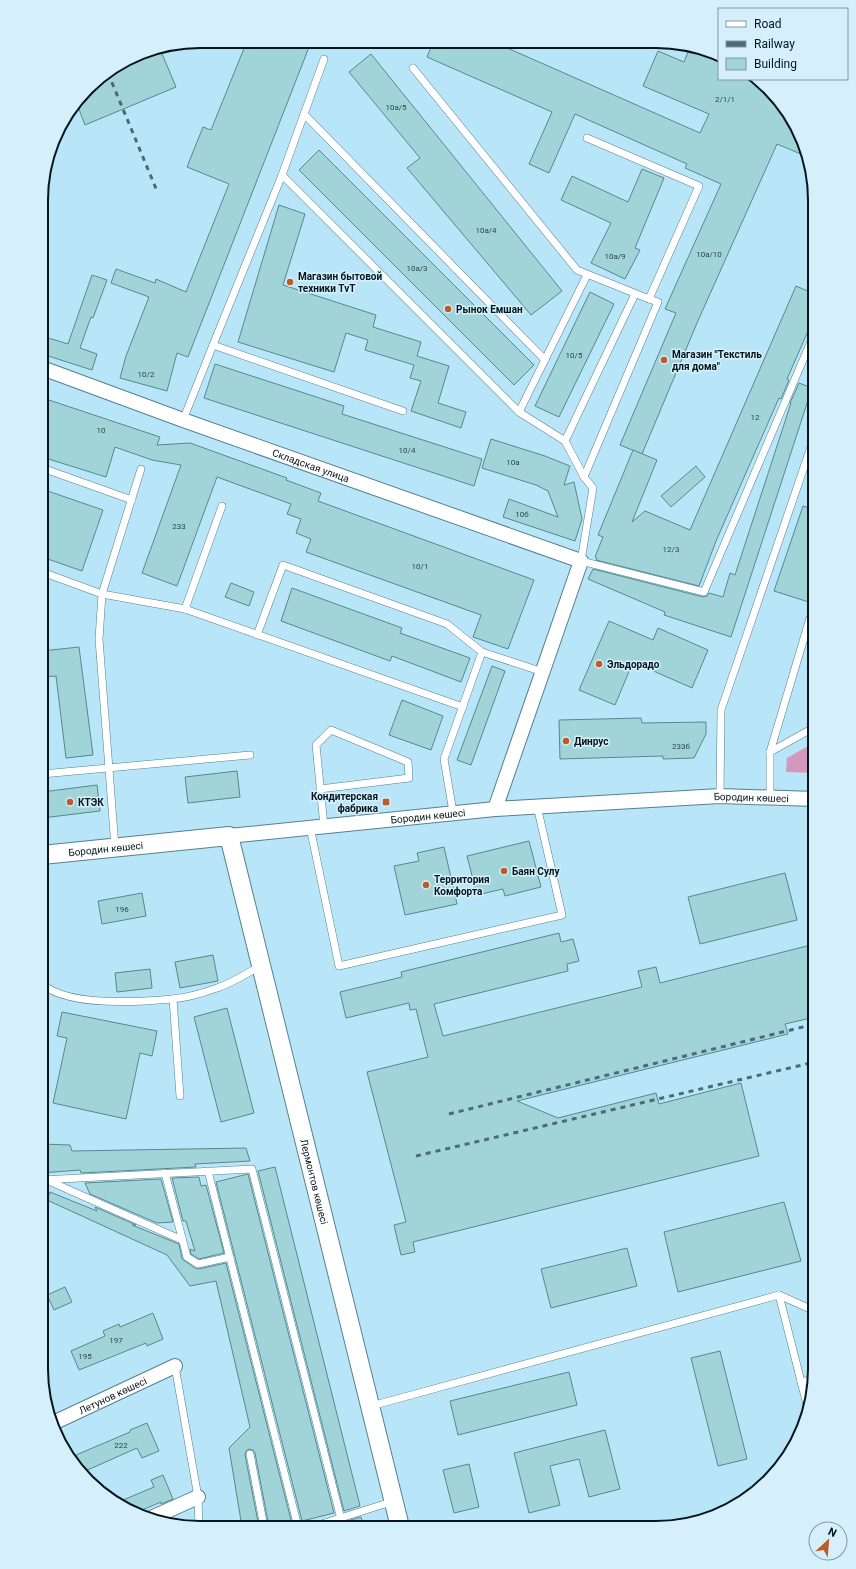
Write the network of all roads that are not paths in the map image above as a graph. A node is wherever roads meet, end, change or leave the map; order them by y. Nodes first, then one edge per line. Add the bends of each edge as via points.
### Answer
1 (324, 59) dead end
2 (413, 68) dead end
3 (304, 114) junction
4 (587, 138) dead end
5 (282, 175) junction
6 (587, 275) junction
7 (636, 294) junction
8 (649, 299) junction
9 (213, 346) junction
10 (808, 348) edge
11 (545, 360) junction
12 (48, 370) edge
13 (403, 410) dead end
14 (519, 412) junction
15 (183, 420) junction
16 (565, 441) junction
17 (808, 455) edge
18 (141, 469) dead end
19 (48, 470) edge
20 (584, 477) junction
21 (132, 500) junction
22 (222, 506) dead end
23 (581, 561) junction
24 (48, 574) edge
25 (102, 594) junction
26 (185, 609) junction
27 (808, 625) edge
28 (258, 635) junction
29 (482, 652) junction
30 (542, 672) junction
31 (462, 707) junction
32 (808, 731) edge
33 (770, 752) junction
34 (250, 755) dead end
35 (109, 768) junction
36 (48, 773) edge
37 (320, 789) junction
38 (720, 796) junction
39 (770, 798) junction
40 (808, 800) edge
41 (537, 806) junction
42 (495, 809) junction
43 (453, 812) junction
44 (317, 826) junction
45 (229, 836) junction
46 (115, 847) junction
47 (48, 854) edge
48 (261, 966) junction
49 (48, 987) edge
50 (173, 999) junction
51 (180, 1096) dead end
52 (208, 1171) junction
53 (165, 1173) junction
54 (48, 1180) edge
55 (48, 1182) edge
56 (182, 1240) junction
57 (230, 1257) junction
58 (778, 1296) junction
59 (808, 1308) edge
60 (175, 1366) joint
61 (808, 1381) edge
62 (801, 1382) junction
63 (805, 1398) edge
64 (371, 1406) junction
65 (57, 1421) edge
66 (250, 1454) dead end
67 (198, 1497) junction
68 (394, 1501) junction
69 (158, 1515) edge
70 (340, 1518) junction
71 (199, 1521) edge
72 (263, 1521) edge
73 (296, 1521) edge
74 (331, 1521) edge
75 (341, 1521) edge
76 (399, 1521) edge

1 - 3 lane
2 - 6 lane via 577,270
3 - 5 lane
3 - 11 lane
4 - 8 lane via 699,186
5 - 9 lane
5 - 14 lane
6 - 7 lane
6 - 11 lane
7 - 8 lane
7 - 16 lane
8 - 20 lane via 658,302
9 - 13 lane
9 - 15 lane
10 - 23 lane via 704,592
11 - 14 lane
12 - 15 street, Складская улица
14 - 16 lane
15 - 23 street, Складская улица
16 - 20 lane
17 - 38 lane via 721,710
18 - 21 lane
19 - 21 lane
20 - 23 lane via 593,488
21 - 25 lane
22 - 26 lane
23 - 30 street
24 - 25 lane
25 - 26 lane
25 - 35 lane via 99,639
26 - 28 lane
27 - 33 lane
28 - 29 lane via 283,565 447,624
28 - 31 lane
29 - 30 lane
29 - 31 lane
30 - 42 street
31 - 43 lane via 444,759
32 - 33 lane
33 - 39 lane
34 - 35 lane
35 - 36 lane
35 - 46 lane
37 - 37 lane via 316,745 331,730 408,762 409,778
37 - 44 lane
38 - 39 street, Бородин көшесі
38 - 41 street, Бородин көшесі
39 - 40 street, Бородин көшесі
41 - 42 street, Бородин көшесі
41 - 44 lane via 562,915 339,966
42 - 43 street, Бородин көшесі
43 - 44 street, Бородин көшесі
44 - 45 street, Бородин көшесі
45 - 46 street, Бородин көшесі
45 - 48 street, Лермонтов көшесі
46 - 47 street, Бородин көшесі
48 - 50 lane via 217,988
48 - 64 street, Лермонтов көшесі
49 - 50 lane via 57,993 105,1002
50 - 51 lane
52 - 53 lane
52 - 57 lane
52 - 70 lane via 252,1169
53 - 54 lane
53 - 56 lane
55 - 56 lane
56 - 57 lane via 188,1257 198,1264
57 - 73 lane
58 - 59 lane
58 - 62 lane
58 - 64 lane
60 - 65 street, Летунов көшесі
60 - 67 lane
61 - 62 lane
62 - 63 lane
64 - 68 street, Лермонтов көшесі
66 - 72 lane
67 - 69 street
67 - 71 lane
68 - 70 lane
68 - 76 street, Лермонтов көшесі
70 - 74 lane
70 - 75 lane

